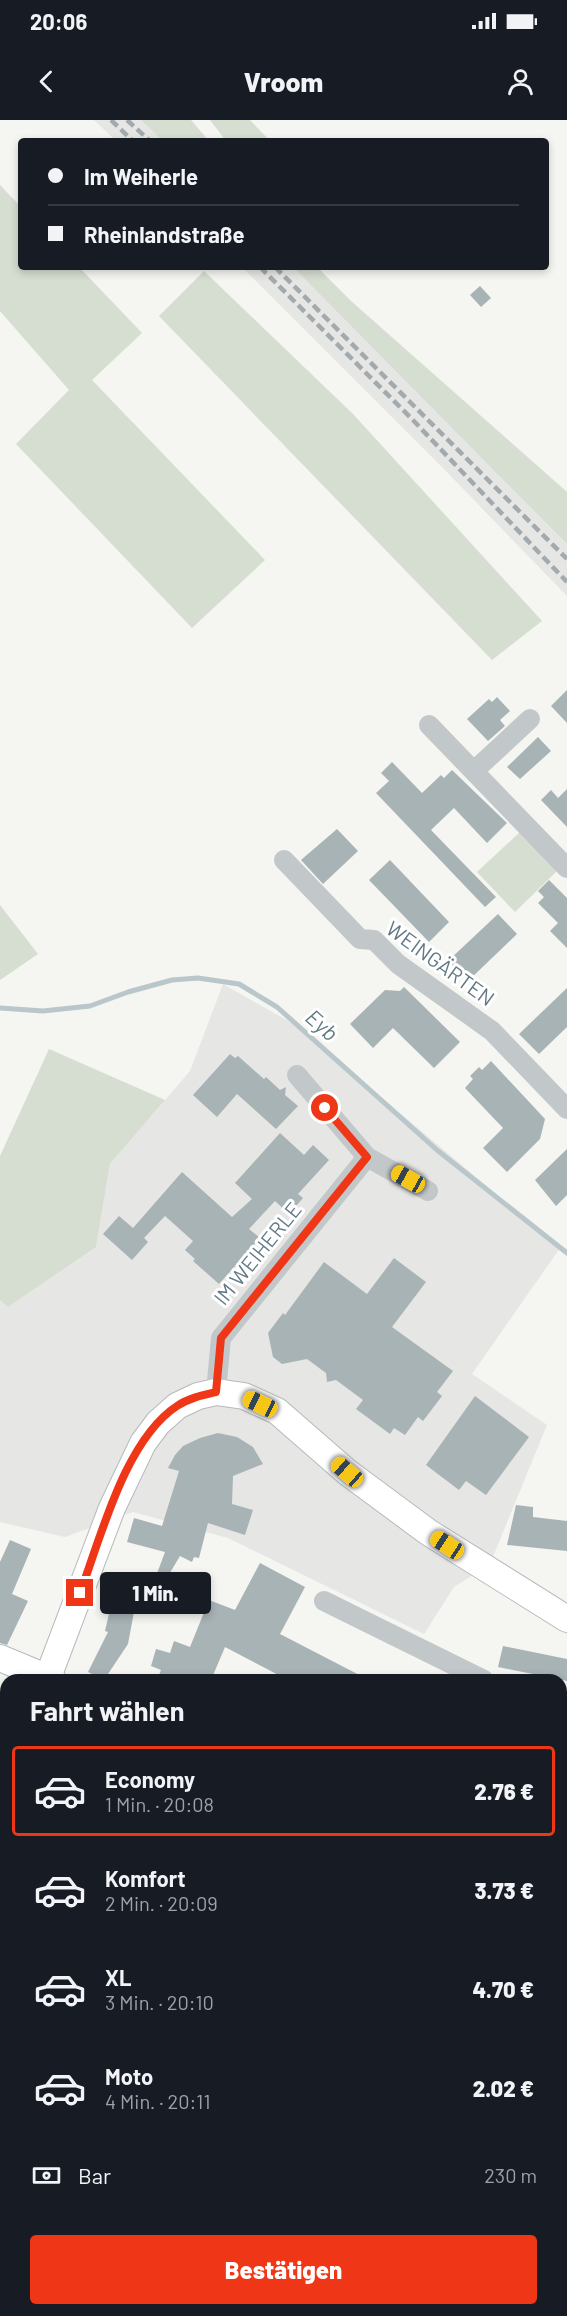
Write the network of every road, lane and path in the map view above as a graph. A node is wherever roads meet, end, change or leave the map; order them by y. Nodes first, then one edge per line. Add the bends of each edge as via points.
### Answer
1 (530, 718) dead end
2 (429, 725) dead end
3 (475, 770) junction
4 (284, 860) dead end
5 (566, 866) edge
6 (297, 1075) dead end
7 (567, 1109) edge
8 (367, 1157) junction
9 (428, 1191) dead end
10 (216, 1392) junction
11 (324, 1601) dead end
12 (567, 1619) edge
13 (0, 1658) edge
14 (37, 1674) edge
15 (51, 1674) edge
16 (472, 1674) edge

1 - 3 street
2 - 3 street
3 - 5 street
4 - 7 street, WEINGÄRTEN via 360,939 374,940 398,964 492,1031
6 - 8 street
8 - 9 street
8 - 10 street, IM WEIHERLE via 221,1338
10 - 12 main road via 244,1396 277,1412 347,1472 428,1532
10 - 15 main road via 177,1406 143,1443 112,1508
11 - 16 street
13 - 14 main road

